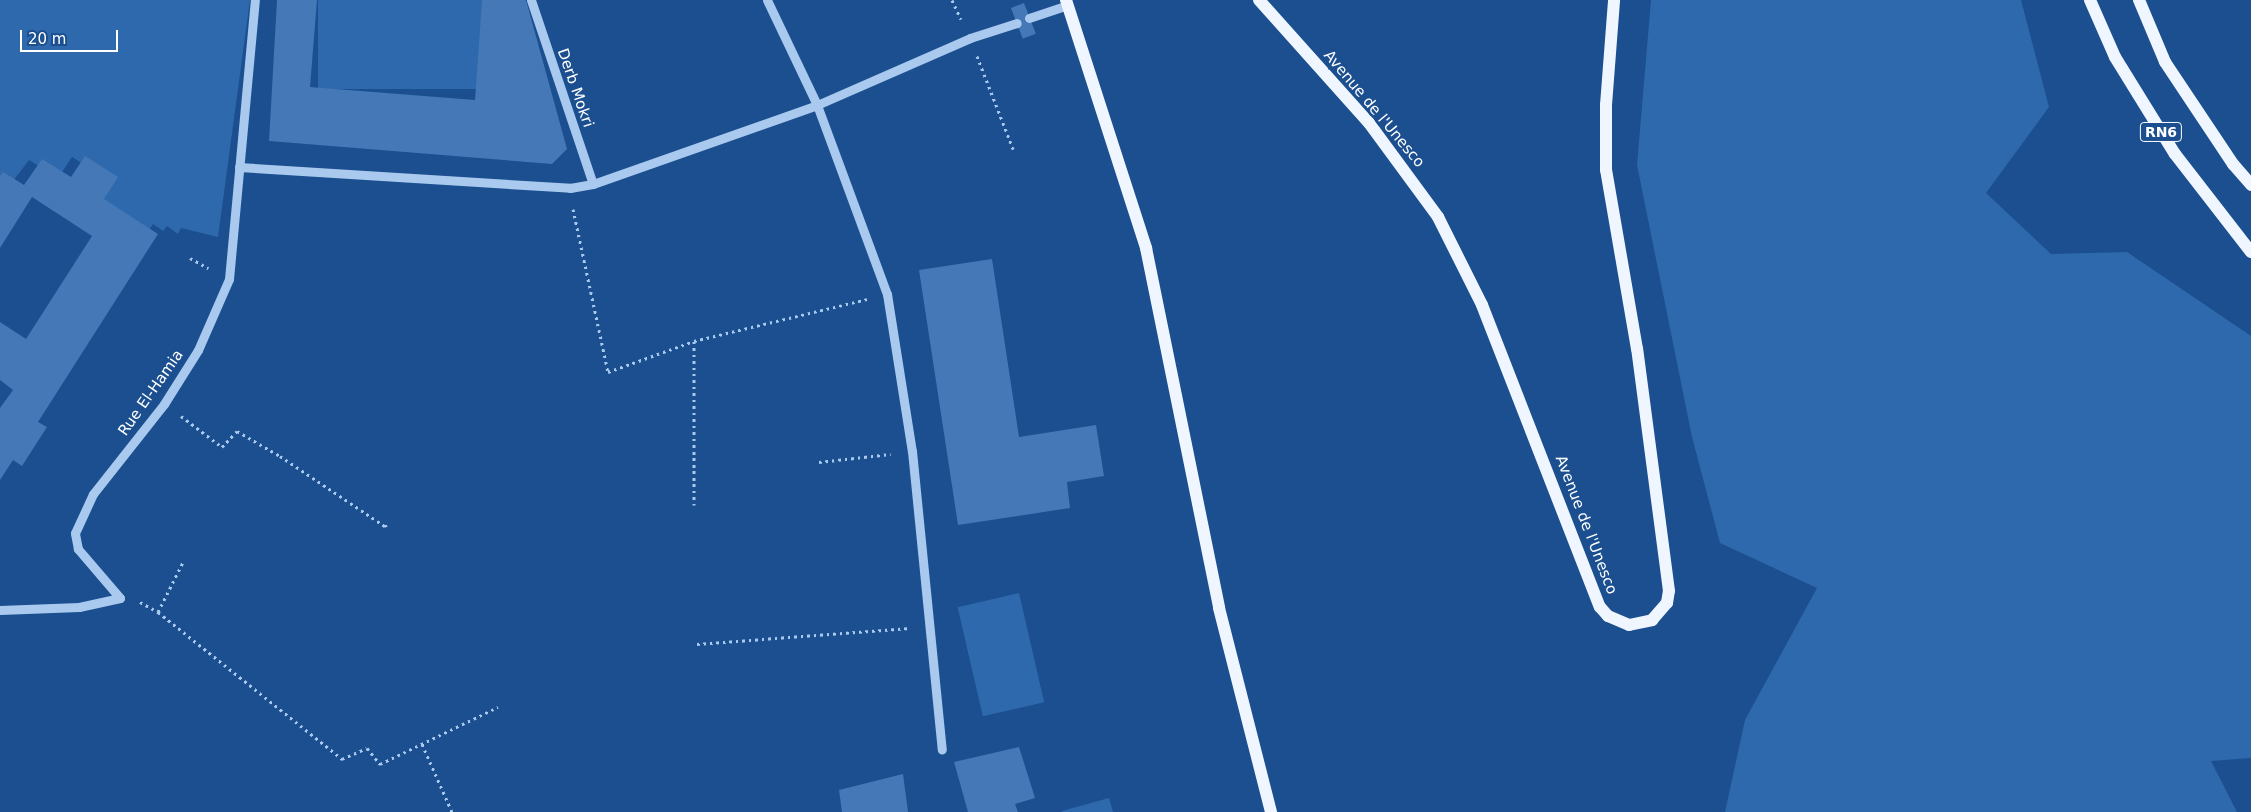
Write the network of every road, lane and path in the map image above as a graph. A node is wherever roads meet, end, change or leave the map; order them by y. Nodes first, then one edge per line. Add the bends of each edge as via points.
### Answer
1 (255, 0) edge
2 (531, 0) edge
3 (767, 0) edge
4 (952, 0) edge
5 (1259, 0) edge
6 (1614, 0) edge
7 (2090, 0) edge
8 (2139, 0) edge
9 (1067, 3) edge
10 (1029, 18) dead end
11 (1016, 23) dead end
12 (970, 38) junction
13 (817, 105) junction
14 (1013, 149) dead end
15 (239, 167) junction
16 (593, 184) junction
17 (2251, 185) edge
18 (570, 188) junction
19 (2251, 252) edge
20 (887, 294) junction
21 (694, 341) junction
22 (164, 404) junction
23 (912, 451) junction
24 (819, 462) dead end
25 (694, 504) dead end
26 (384, 522) dead end
27 (182, 562) dead end
28 (120, 598) junction
29 (0, 610) edge
30 (158, 612) junction
31 (930, 627) junction
32 (697, 644) dead end
33 (498, 707) dead end
34 (422, 744) junction
35 (942, 749) dead end
36 (452, 812) edge
37 (1271, 812) edge

1 - 15 street, Rue El-Hamia
2 - 16 street, Derb Mokri
3 - 13 street
4 - 12 path
5 - 6 main road, Avenue de l'Unesco via 1369,123 1438,217 1482,305 1600,607 1608,616 1629,626 1652,620 1667,602 1670,592 1637,349 1606,170 1606,105
7 - 19 main road, RN6 via 2115,56 2175,154
8 - 17 main road, RN6 via 2165,62 2233,164
9 - 10 street
9 - 37 main road via 1146,248 1219,608
11 - 12 street
12 - 13 street
12 - 14 path
13 - 16 street
13 - 20 street
15 - 18 street
15 - 22 street, Rue El-Hamia via 229,280 198,350
16 - 18 street
18 - 21 path via 608,372
20 - 21 path
20 - 23 street
21 - 25 path
22 - 26 path via 222,447 237,431 386,527
22 - 28 street, Rue El-Hamia via 93,494 75,533 78,549
23 - 24 path
23 - 31 street
27 - 30 path
28 - 29 street via 79,608
28 - 30 path via 144,602
30 - 34 path via 342,759 367,748 380,764
31 - 32 path
31 - 35 street
33 - 34 path
34 - 36 path

